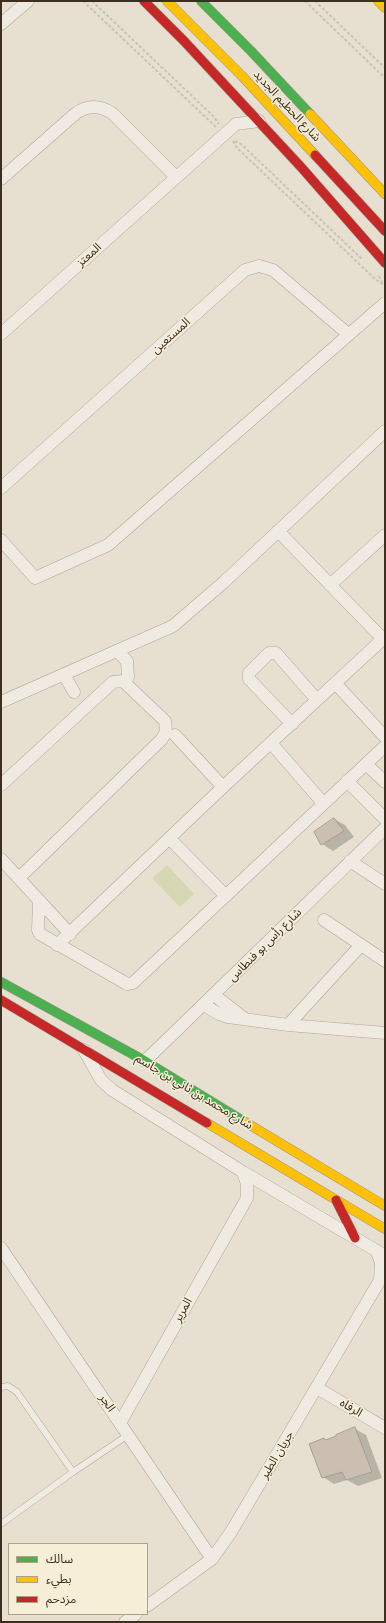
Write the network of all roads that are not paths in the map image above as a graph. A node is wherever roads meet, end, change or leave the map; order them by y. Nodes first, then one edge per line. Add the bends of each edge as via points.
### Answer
1 (28, 1) edge
2 (144, 1) edge
3 (168, 1) edge
4 (201, 1) edge
5 (378, 1) edge
6 (385, 8) edge
7 (4, 16) edge
8 (237, 98) junction
9 (259, 121) junction
10 (236, 124) junction
11 (176, 176) junction
12 (1, 179) edge
13 (385, 194) edge
14 (385, 231) edge
15 (385, 263) edge
16 (385, 303) edge
17 (1, 334) edge
18 (348, 334) junction
19 (385, 431) edge
20 (1, 488) edge
21 (278, 531) junction
22 (385, 535) edge
23 (1, 540) edge
24 (330, 585) junction
25 (384, 638) edge
26 (117, 651) junction
27 (64, 675) junction
28 (124, 682) junction
29 (335, 683) junction
30 (74, 692) dead end
31 (317, 700) junction
32 (1, 702) edge
33 (292, 724) junction
34 (175, 736) dead end
35 (385, 737) edge
36 (271, 743) junction
37 (385, 746) edge
38 (366, 764) junction
39 (347, 782) junction
40 (385, 782) edge
41 (1, 785) edge
42 (223, 787) junction
43 (324, 803) junction
44 (385, 819) edge
45 (385, 828) edge
46 (169, 838) junction
47 (1, 859) edge
48 (350, 861) junction
49 (18, 878) junction
50 (385, 884) edge
51 (226, 896) junction
52 (40, 902) junction
53 (324, 920) dead end
54 (70, 934) junction
55 (57, 945) junction
56 (361, 945) junction
57 (385, 960) edge
58 (1, 982) edge
59 (214, 996) junction
60 (1, 1000) edge
61 (204, 1005) junction
62 (245, 1019) junction
63 (288, 1025) junction
64 (385, 1033) edge
65 (84, 1050) junction
66 (145, 1062) junction
67 (243, 1172) junction
68 (272, 1189) junction
69 (247, 1198) junction
70 (336, 1200) junction
71 (385, 1206) edge
72 (385, 1229) edge
73 (355, 1238) junction
74 (1, 1248) edge
75 (381, 1253) edge
76 (382, 1278) edge
77 (1, 1387) edge
78 (317, 1388) junction
79 (120, 1423) junction
80 (385, 1428) edge
81 (128, 1435) junction
82 (73, 1472) junction
83 (1, 1524) edge
84 (212, 1559) junction
85 (148, 1605) edge
86 (135, 1615) edge
87 (125, 1622) edge

1 - 7 street
2 - 8 main road
3 - 14 main road, شارع الحطيم الجديد via 242,76
4 - 13 main road, شارع الحطيم الجديد
5 - 6 main road
8 - 9 main road
8 - 10 street via 239,111
9 - 10 street
9 - 15 main road via 350,220
10 - 11 street, المعتز
11 - 12 street via 112,112 93,107 80,110
11 - 17 street, المعتز
16 - 18 street
18 - 20 street, المستعين via 273,270 259,266 246,270
18 - 23 street via 108,546 35,578
19 - 21 street
21 - 24 street
21 - 26 street via 173,626
22 - 24 street
24 - 25 street
25 - 29 street
26 - 27 street
26 - 28 street via 127,661 128,676
27 - 30 street
27 - 32 street
28 - 41 street via 113,682
28 - 49 street via 165,722 166,732 162,739
29 - 31 street
29 - 35 street
31 - 33 street
31 - 33 street via 276,653 269,653 248,676
33 - 36 street
34 - 42 street
36 - 42 street
36 - 43 street
37 - 38 street
38 - 39 street
38 - 40 street
39 - 43 street
39 - 44 street
42 - 46 street
43 - 51 street
45 - 48 street, شارع رأس بو فنطاس
46 - 51 street
46 - 54 street
47 - 49 street
48 - 50 street
48 - 59 street, شارع رأس بو فنطاس
49 - 52 street
51 - 55 street via 133,983 127,984
52 - 54 street
52 - 55 street via 38,930 44,938
53 - 56 street
54 - 55 street
56 - 57 street
56 - 63 street
58 - 66 main road, شارع محمد بن ثاني بن جاسم
59 - 61 street, شارع رأس بو فنطاس
59 - 62 street
60 - 65 main road, شارع محمد بن ثاني بن جاسم
61 - 62 street via 219,1014
61 - 66 street, شارع رأس بو فنطاس
62 - 63 street
63 - 64 street
65 - 67 street, شارع محمد بن ثاني بن جاسم via 101,1080 112,1090
65 - 70 main road, شارع محمد بن ثاني بن جاسم
66 - 71 main road, شارع محمد بن ثاني بن جاسم
67 - 68 street, شارع محمد بن ثاني بن جاسم
67 - 69 street via 247,1184
68 - 69 street via 257,1191
68 - 73 street, شارع محمد بن ثاني بن جاسم
69 - 79 street, المرير
70 - 72 main road, شارع محمد بن ثاني بن جاسم
70 - 73 main road
73 - 75 street, شارع محمد بن ثاني بن جاسم
74 - 79 street, الجر
75 - 76 street, جريان الطير
76 - 78 street, جريان الطير
77 - 82 lane via 8,1386 17,1392
78 - 80 street, الرفاه
78 - 84 street, جريان الطير via 232,1532
79 - 81 street, الجر
81 - 82 lane
81 - 84 street, الجر
82 - 83 lane
84 - 85 street, جريان الطير
86 - 87 street

